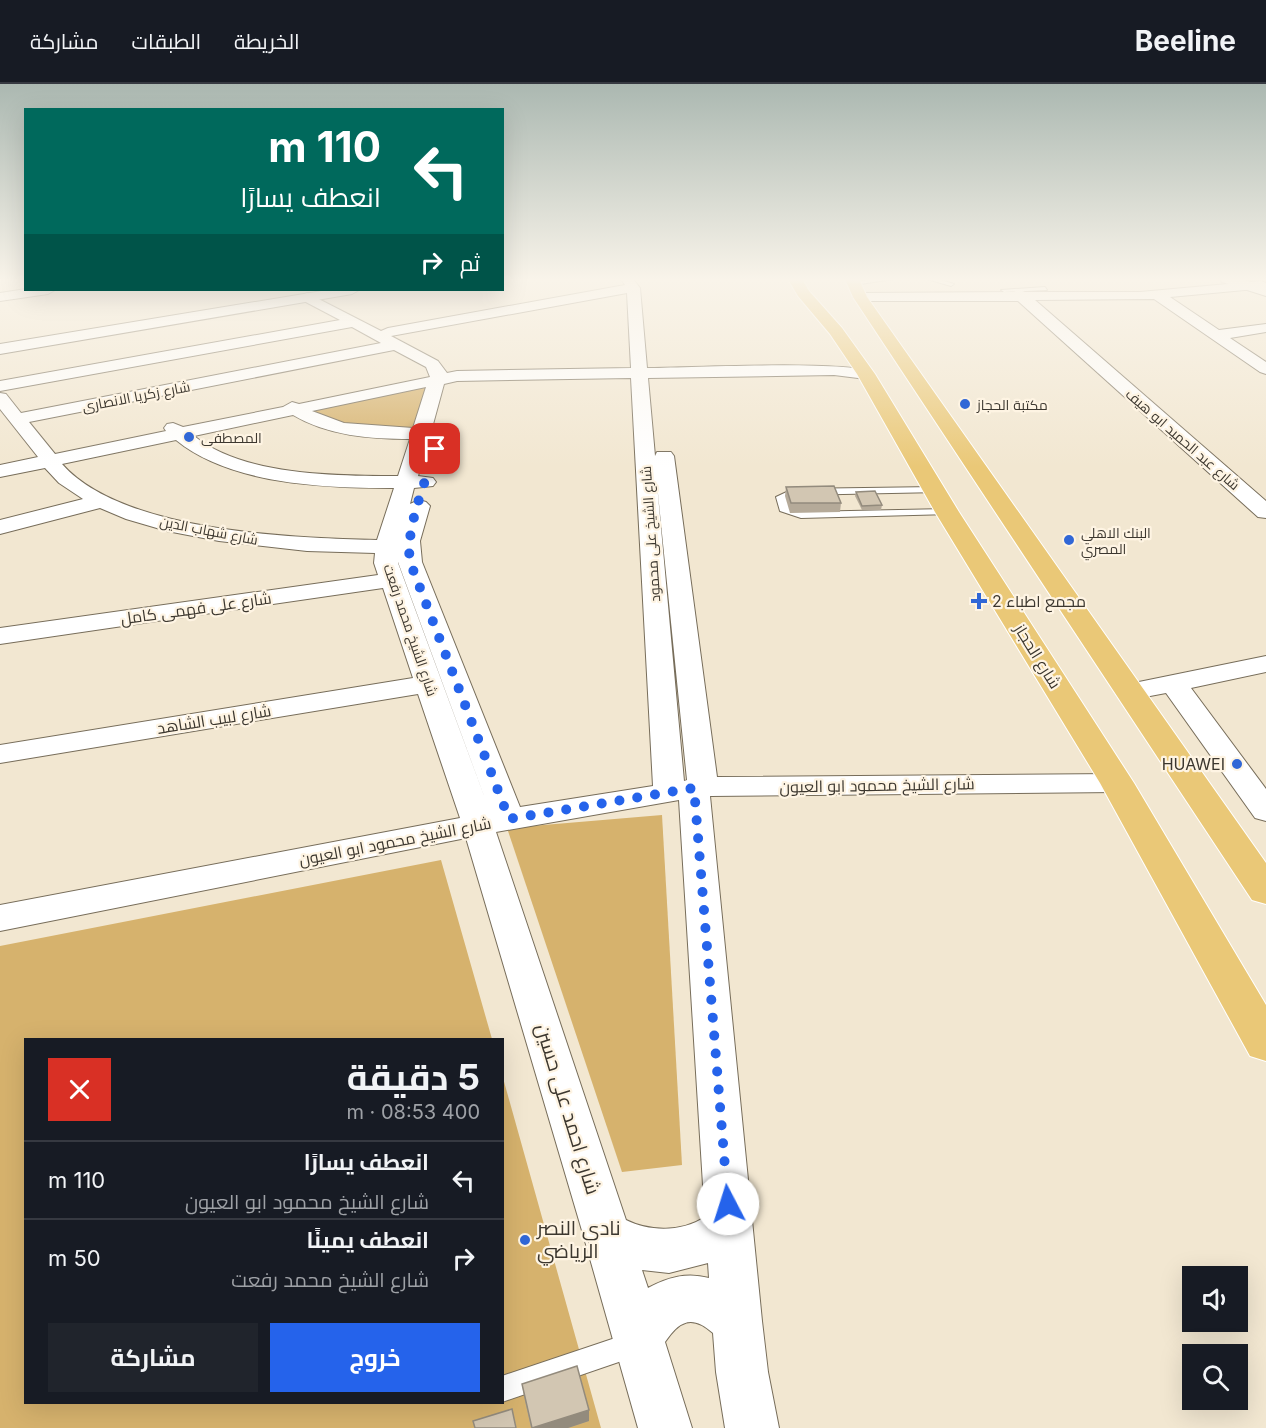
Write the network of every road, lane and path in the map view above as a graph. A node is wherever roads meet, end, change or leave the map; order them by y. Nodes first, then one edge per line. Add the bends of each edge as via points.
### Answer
1 (43, 342) edge
2 (245, 342) edge
3 (375, 342) edge
4 (398, 342) edge
5 (642, 342) edge
6 (858, 342) edge
7 (880, 342) edge
8 (1072, 342) edge
9 (1226, 342) edge
10 (0, 349) edge
11 (862, 368) junction
12 (1266, 369) edge
13 (646, 371) junction
14 (448, 375) junction
15 (0, 386) edge
16 (0, 398) edge
17 (291, 407) junction
18 (17, 419) junction
19 (175, 431) junction
20 (431, 433) junction
21 (47, 458) junction
22 (0, 465) edge
23 (0, 471) edge
24 (416, 483) junction
25 (848, 491) junction
26 (877, 491) junction
27 (102, 501) junction
28 (941, 501) junction
29 (1266, 512) edge
30 (858, 513) junction
31 (889, 513) junction
32 (0, 527) edge
33 (386, 547) junction
34 (392, 580) junction
35 (0, 636) edge
36 (1266, 664) edge
37 (429, 684) junction
38 (1174, 684) junction
39 (1129, 692) junction
40 (0, 754) edge
41 (1117, 783) junction
42 (688, 789) junction
43 (1266, 811) edge
44 (494, 822) junction
45 (1266, 891) edge
46 (0, 918) edge
47 (1266, 1044) edge
48 (729, 1227) junction
49 (607, 1234) junction
50 (737, 1321) junction
51 (639, 1343) junction
52 (504, 1388) edge
53 (665, 1428) edge
54 (752, 1428) edge

1 - 10 main road
2 - 15 street
3 - 18 street, شارع زكريا الانصارى
4 - 14 street
5 - 13 street, شارع الشيخ على محمود
6 - 11 main road, شارع الحجاز
7 - 39 main road, شارع الحجاز
8 - 29 street, شارع عبد الحميد ابو هيف
9 - 12 street
11 - 13 street
11 - 28 main road, شارع الحجاز
13 - 14 street
13 - 42 street, شارع الشيخ على محمود
13 - 42 street, شارع الشيخ على محمود
14 - 17 street
14 - 20 street, شارع الشيخ محمد رفعت
16 - 18 street, شارع شهاب الدين
17 - 19 street
17 - 20 street via 345,427
18 - 21 street, شارع شهاب الدين
19 - 21 street
19 - 24 street via 205,452 275,473 337,481
20 - 24 street, شارع الشيخ محمد رفعت
21 - 22 street
21 - 23 street
21 - 27 street, شارع شهاب الدين via 75,486
24 - 33 street, شارع الشيخ محمد رفعت
24 - 44 street, شارع الشيخ محمد رفعت via 410,562
25 - 26 lane
25 - 30 lane
25 - 30 lane via 793,492 781,497 784,509 794,514
26 - 28 lane
26 - 31 lane
27 - 32 street
27 - 33 street, شارع شهاب الدين via 163,523 232,537
28 - 31 lane
28 - 41 main road, شارع الحجاز
30 - 31 lane
33 - 34 street, شارع الشيخ محمد رفعت
34 - 35 street, شارع على فهمى كامل
34 - 37 street, شارع الشيخ محمد رفعت
36 - 38 street
37 - 40 street, شارع لبيب الشاهد
37 - 44 street, شارع الشيخ محمد رفعت
38 - 39 street
38 - 43 street
39 - 45 main road, شارع الحجاز
41 - 42 street, شارع الشيخ محمود ابو العيون
41 - 47 main road, شارع الحجاز
42 - 44 street, شارع الشيخ محمود ابو العيون
42 - 48 street
44 - 46 street, شارع الشيخ محمود ابو العيون
44 - 49 street, شارع احمد على حسين
48 - 49 street via 714,1239 677,1251 639,1249
48 - 50 street
49 - 51 street, شارع احمد على حسين
50 - 51 street via 712,1301 680,1298 652,1314
50 - 54 street
51 - 52 lane
51 - 53 street, شارع احمد على حسين

